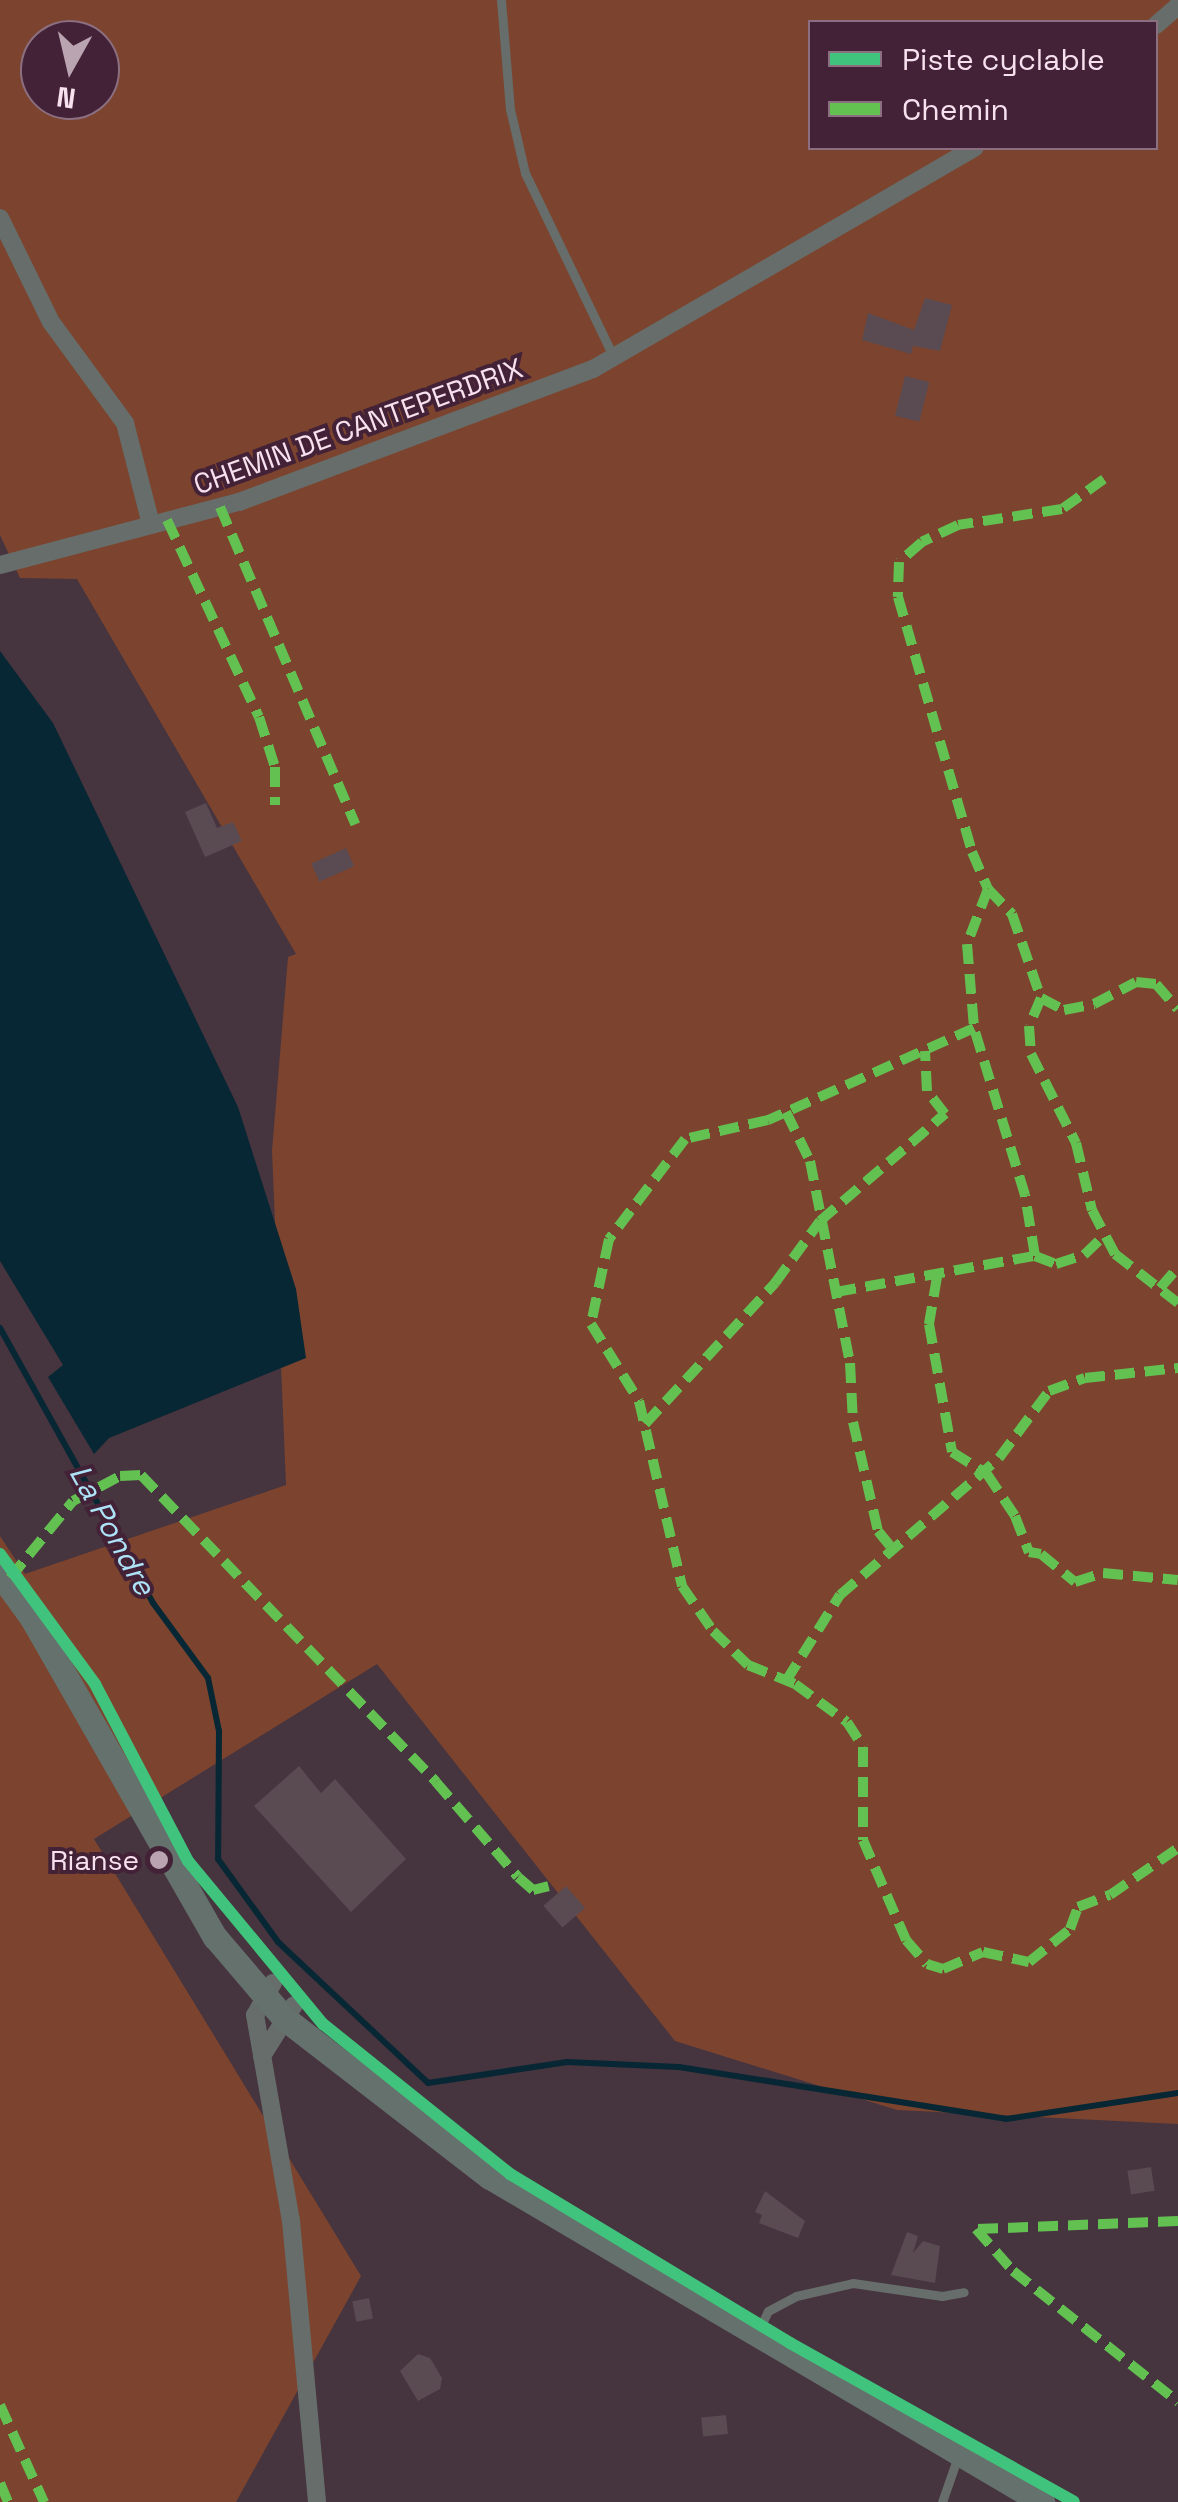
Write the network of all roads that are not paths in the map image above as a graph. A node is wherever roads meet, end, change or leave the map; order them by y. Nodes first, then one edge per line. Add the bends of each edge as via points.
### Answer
1 (501, 0) edge
2 (1178, 6) edge
3 (1158, 23) edge
4 (972, 150) edge
5 (0, 218) edge
6 (614, 358) junction
7 (151, 524) junction
8 (0, 566) edge
9 (0, 1554) edge
10 (0, 1574) edge
11 (268, 1989) junction
12 (289, 2012) junction
13 (260, 2061) junction
14 (964, 2292) dead end
15 (759, 2331) junction
16 (958, 2456) junction
17 (317, 2502) edge
18 (942, 2502) edge
19 (1042, 2502) edge
20 (1074, 2502) edge

1 - 6 lane via 510,109 526,173
2 - 3 street
4 - 6 street, CHEMIN DE CANTEPERDRIX
5 - 7 street via 50,322 125,424
6 - 7 street, CHEMIN DE CANTEPERDRIX via 240,502
7 - 8 street, CHEMIN DE CANTEPERDRIX
9 - 15 lane via 95,1684 188,1861 323,2024 510,2174
10 - 11 main road via 32,1618 215,1936
11 - 12 main road
11 - 13 street via 255,2015
12 - 13 street
12 - 15 main road via 372,2089 490,2177
13 - 17 street via 291,2221
14 - 15 lane via 942,2296 854,2283 796,2296 768,2311
15 - 16 main road
15 - 20 lane
16 - 18 lane
16 - 19 main road

